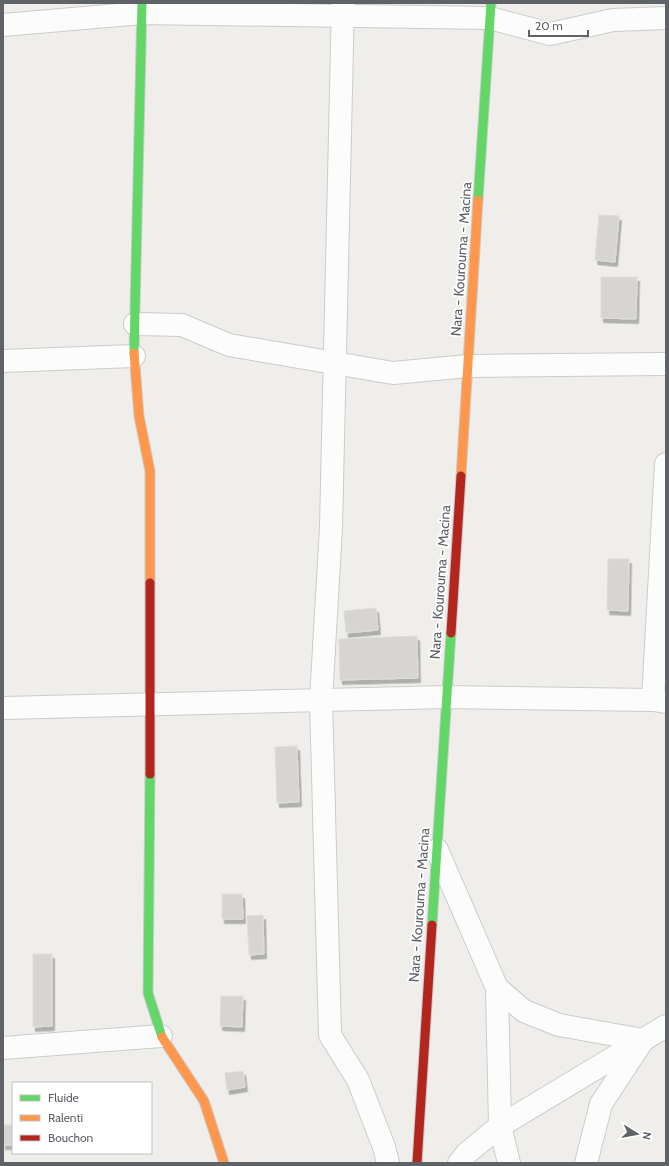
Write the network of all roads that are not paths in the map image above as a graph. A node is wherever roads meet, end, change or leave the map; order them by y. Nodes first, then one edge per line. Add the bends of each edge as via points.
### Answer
1 (142, 8) edge
2 (343, 9) edge
3 (491, 10) edge
4 (666, 18) edge
5 (3, 25) edge
6 (135, 324) junction
7 (134, 356) junction
8 (3, 361) edge
9 (335, 364) junction
10 (666, 364) edge
11 (468, 366) junction
12 (666, 464) edge
13 (447, 697) junction
14 (321, 700) junction
15 (659, 701) edge
16 (151, 704) junction
17 (3, 708) edge
18 (437, 850) junction
19 (497, 988) junction
20 (666, 1026) edge
21 (161, 1036) junction
22 (643, 1040) junction
23 (3, 1048) edge
24 (500, 1126) junction
25 (224, 1163) edge
26 (388, 1163) edge
27 (417, 1163) edge
28 (458, 1163) edge
29 (509, 1163) edge
30 (586, 1163) edge

1 - 2 street
1 - 5 street
1 - 6 street
2 - 3 street
2 - 9 street
3 - 4 street via 550,34 614,20
3 - 11 street, Nara - Kourouma - Macina
6 - 7 street
6 - 9 street via 182,325 229,345
7 - 8 street
7 - 16 street via 139,416 150,471
9 - 11 street via 393,373
9 - 14 street via 331,527
10 - 11 street
11 - 13 street, Nara - Kourouma - Macina
12 - 15 street
13 - 14 street
13 - 15 street
13 - 18 street, Nara - Kourouma - Macina
14 - 16 street
14 - 26 street via 330,1035 358,1080 384,1146
16 - 17 street
16 - 21 street via 148,993
18 - 19 street
18 - 27 street, Nara - Kourouma - Macina
19 - 22 street via 524,1011 559,1026
19 - 24 street
20 - 22 street
21 - 23 street
21 - 25 street via 204,1101
22 - 24 street
22 - 30 street via 601,1104
24 - 28 street via 466,1153
24 - 29 street

